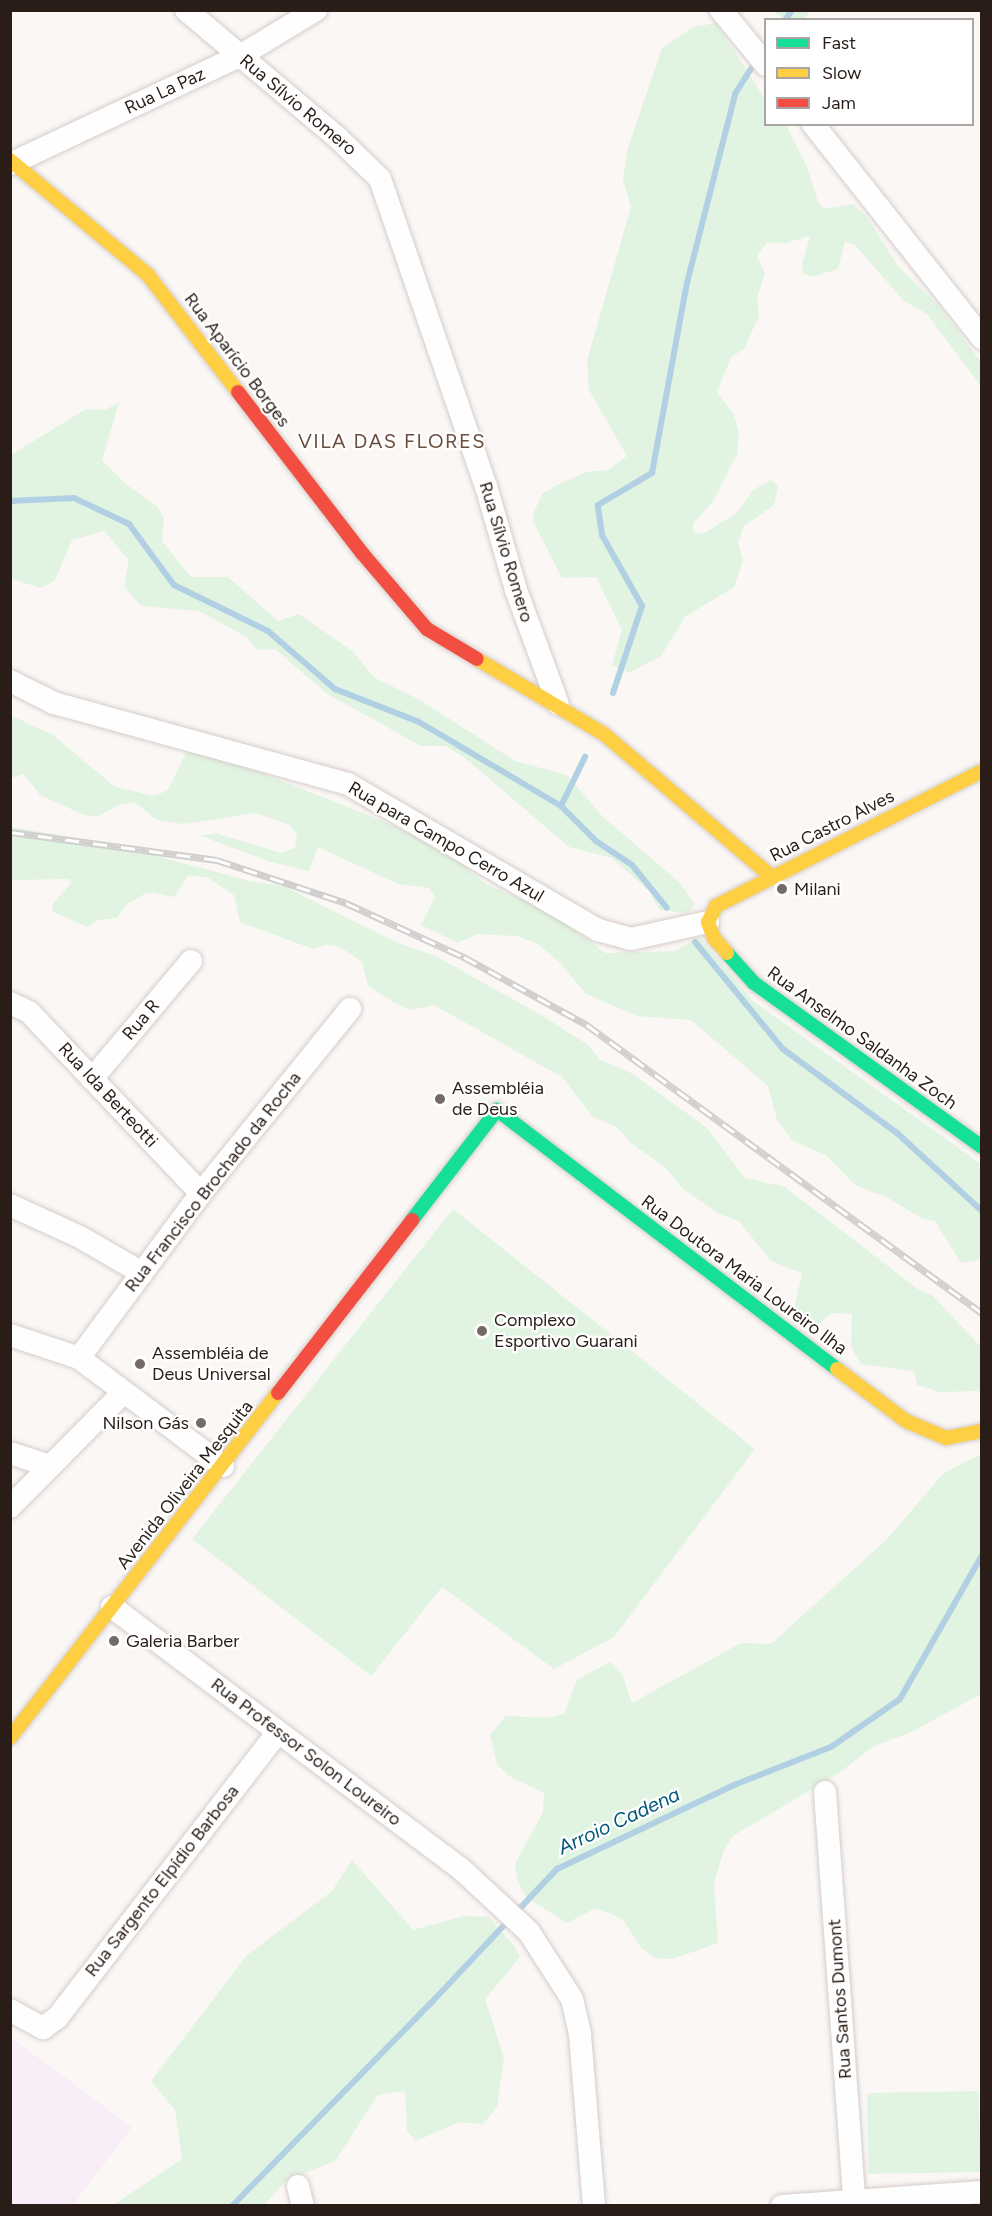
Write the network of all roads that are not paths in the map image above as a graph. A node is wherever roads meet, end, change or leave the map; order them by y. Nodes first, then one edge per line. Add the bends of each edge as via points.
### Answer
1 (186, 10) edge
2 (316, 10) edge
3 (721, 10) edge
4 (240, 56) junction
5 (764, 64) edge
6 (815, 126) edge
7 (12, 162) edge
8 (981, 338) edge
9 (10, 681) edge
10 (558, 704) junction
11 (981, 771) edge
12 (771, 876) junction
13 (708, 922) junction
14 (190, 961) dead end
15 (10, 1003) edge
16 (350, 1009) dead end
17 (92, 1079) junction
18 (497, 1110) joint
19 (981, 1147) edge
20 (201, 1193) junction
21 (10, 1206) edge
22 (142, 1273) junction
23 (10, 1335) edge
24 (79, 1358) junction
25 (123, 1393) junction
26 (981, 1431) edge
27 (10, 1453) edge
28 (50, 1466) junction
29 (223, 1466) junction
30 (10, 1507) edge
31 (112, 1608) junction
32 (278, 1732) junction
33 (10, 1738) edge
34 (825, 1791) dead end
35 (10, 2010) edge
36 (981, 2192) edge
37 (855, 2203) edge
38 (594, 2205) edge
39 (782, 2205) edge

1 - 4 street, Rua Sílvio Romero
2 - 4 street, Rua La Paz
3 - 5 street
4 - 7 street, Rua La Paz
4 - 10 street, Rua Sílvio Romero via 380,179 486,486 516,590
6 - 8 street
7 - 10 street, Rua Aparício Borges via 148,275 355,544 427,629
9 - 13 street, Rua para Campo Cerro Azul via 54,703 348,784 598,930 631,939
10 - 12 street via 604,734
11 - 12 street, Rua Castro Alves
12 - 13 street, Rua Castro Alves via 716,906
13 - 19 street, Rua Anselmo Saldanha Zoch via 714,938 754,983
14 - 17 street, Rua R
15 - 17 street, Rua Ida Berteotti via 29,1012
16 - 20 street, Rua Francisco Brochado da Rocha
17 - 20 street, Rua Ida Berteotti
18 - 26 street, Rua Doutora Maria Loureiro Ilha via 906,1421 946,1438
18 - 29 street, Avenida Oliveira Mesquita
20 - 22 street, Rua Francisco Brochado da Rocha
21 - 22 street via 80,1237
22 - 24 street, Rua Francisco Brochado da Rocha
23 - 24 street
24 - 25 street
25 - 28 street
25 - 29 street
27 - 28 street
28 - 30 street
29 - 31 street, Avenida Oliveira Mesquita
31 - 32 street, Rua Professor Solon Loureiro
31 - 33 street, Avenida Oliveira Mesquita
32 - 35 street, Rua Sargento Elpídio Barbosa via 57,2018 43,2028
32 - 38 street, Rua Professor Solon Loureiro via 497,1899 529,1932 572,1999 580,2035
34 - 37 street, Rua Santos Dumont
36 - 37 street
37 - 39 street

